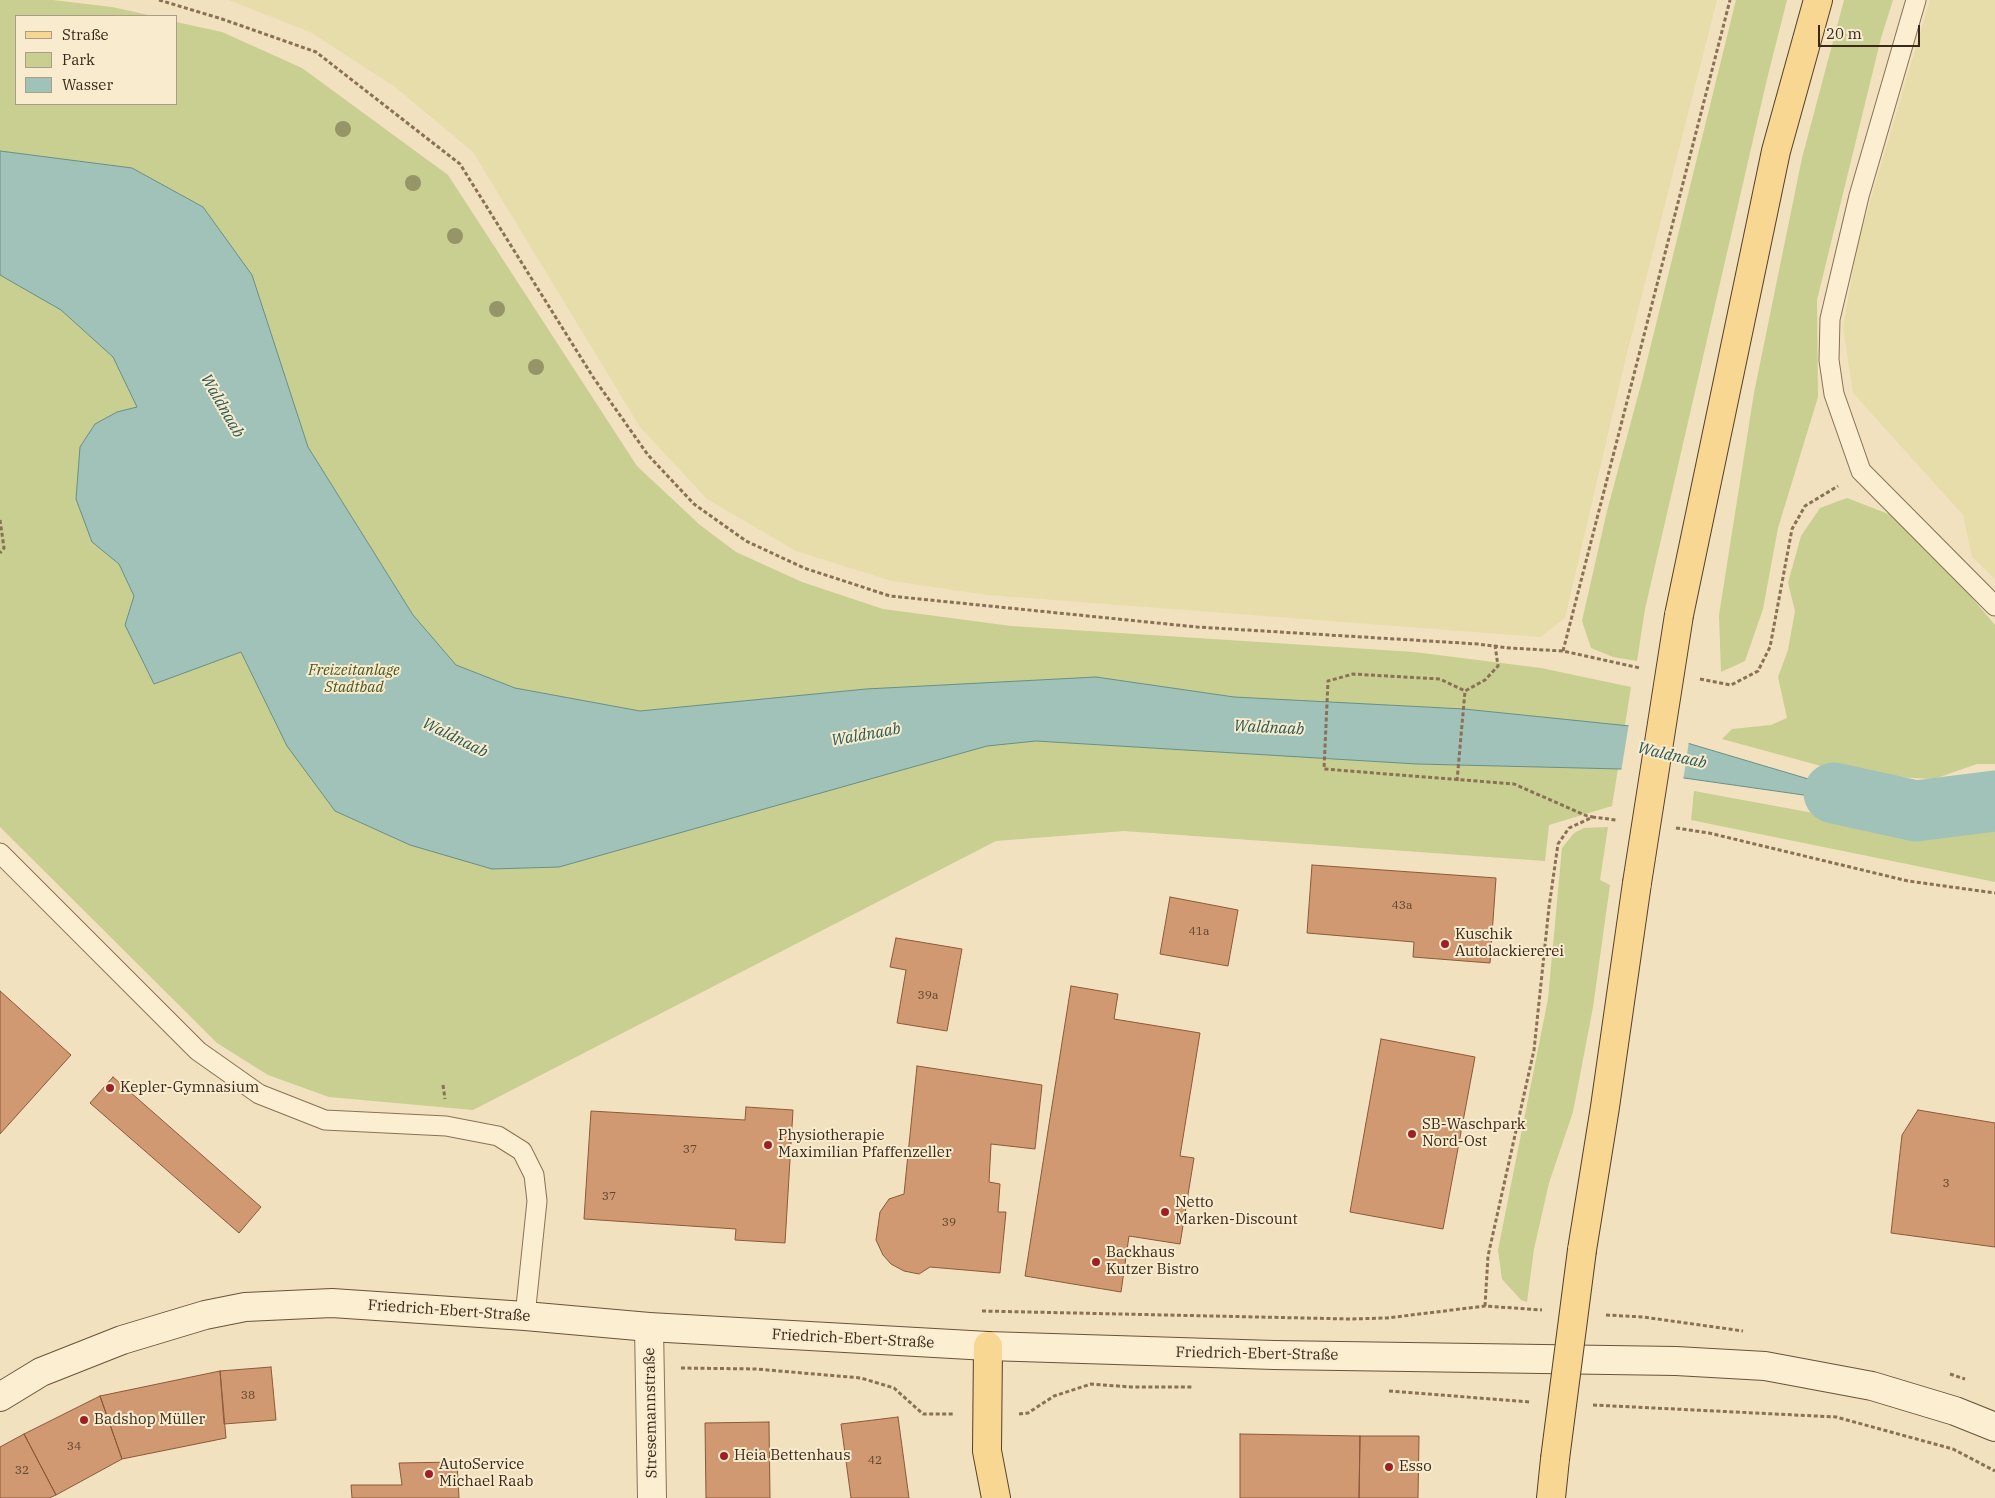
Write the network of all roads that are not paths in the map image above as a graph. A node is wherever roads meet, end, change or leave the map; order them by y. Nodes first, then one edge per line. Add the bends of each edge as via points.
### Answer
1 (1818, 0) edge
2 (1916, 0) edge
3 (1995, 606) edge
4 (0, 853) edge
5 (525, 1316) junction
6 (650, 1327) junction
7 (988, 1346) junction
8 (41, 1372) junction
9 (0, 1378) edge
10 (0, 1397) edge
11 (1995, 1427) edge
12 (652, 1498) edge
13 (996, 1498) edge
14 (1551, 1498) edge

1 - 14 main road, bridge via 1776,151 1679,615 1582,1250
2 - 3 lane via 1859,196 1830,319 1829,360 1834,394 1862,471
4 - 5 lane via 198,1051 259,1094 325,1120 446,1126 498,1136 522,1151 534,1175 538,1202
5 - 6 street, Friedrich-Ebert-Straße
5 - 8 street, Friedrich-Ebert-Straße via 332,1303 245,1307 205,1315 122,1340
6 - 7 street, Friedrich-Ebert-Straße
6 - 12 street, Stresemannstraße
7 - 11 street, Friedrich-Ebert-Straße via 1274,1356 1676,1361 1764,1366 1872,1386 1955,1411
7 - 13 main road via 987,1451
8 - 9 street, Friedrich-Ebert-Straße
8 - 10 street, Friedrich-Ebert-Straße

